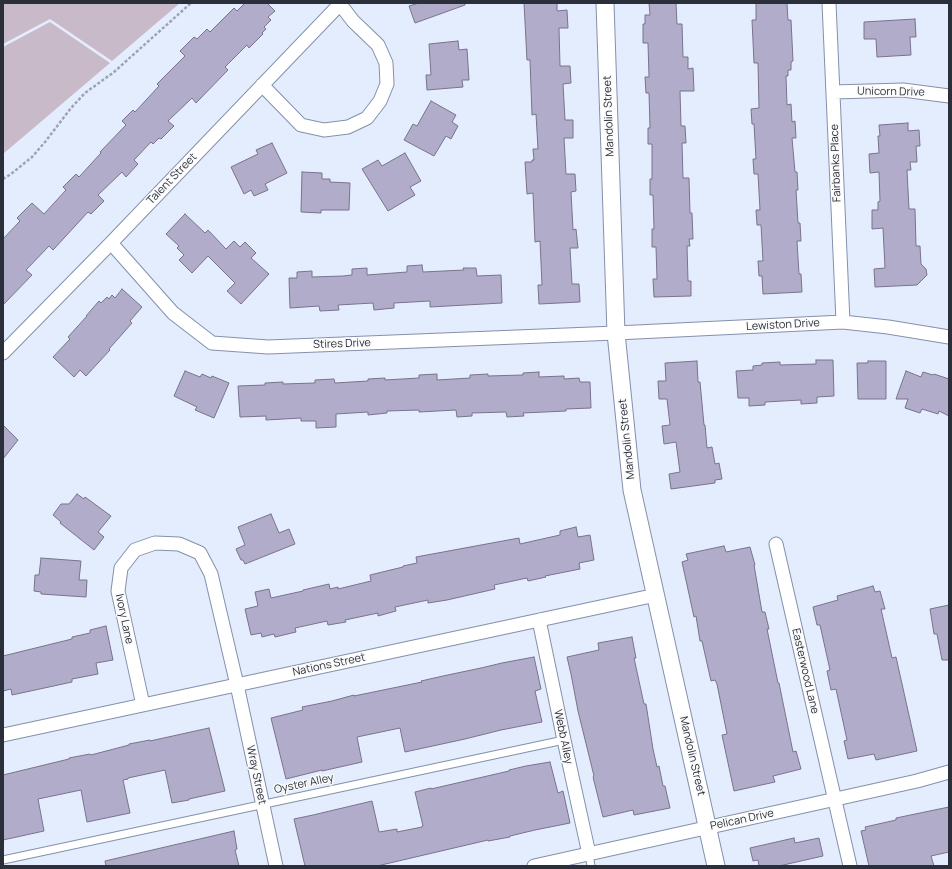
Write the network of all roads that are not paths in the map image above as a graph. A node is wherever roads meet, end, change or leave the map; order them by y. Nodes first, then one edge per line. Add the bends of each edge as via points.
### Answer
1 (605, 3) edge
2 (829, 3) edge
3 (340, 4) edge
4 (262, 86) junction
5 (833, 92) junction
6 (949, 96) edge
7 (111, 242) junction
8 (843, 322) junction
9 (616, 333) junction
10 (949, 337) edge
11 (3, 353) edge
12 (776, 544) dead end
13 (656, 595) junction
14 (539, 620) junction
15 (237, 685) junction
16 (143, 705) junction
17 (3, 735) edge
18 (564, 740) junction
19 (949, 772) edge
20 (834, 799) junction
21 (262, 804) junction
22 (708, 827) junction
23 (3, 860) edge
24 (590, 860) edge
25 (276, 866) edge
26 (534, 866) edge
27 (716, 866) edge
28 (850, 866) edge

1 - 9 street, Mandolin Street
2 - 5 street, Fairbanks Place
3 - 4 street, Talent Street
3 - 4 street via 353,21 378,45 386,63 387,84 380,101 367,118 348,127 324,130 301,125
4 - 7 street, Talent Street
5 - 6 street, Unicorn Drive via 903,90
5 - 8 street, Fairbanks Place
7 - 9 street, Stires Drive via 173,313 212,342 268,347
7 - 11 street, Talent Street
8 - 9 street, Lewiston Drive
8 - 10 street, Lewiston Drive
9 - 13 street, Mandolin Street via 632,490
12 - 20 street, Easterwood Lane
13 - 14 street, Nations Street
13 - 22 street, Mandolin Street
14 - 15 street, Nations Street
14 - 18 street, Webb Alley
15 - 16 street, Nations Street
15 - 16 street, Ivory Lane via 210,574 200,553 179,544 155,543 135,550 130,556 121,568 118,591
15 - 21 street, Wray Street
16 - 17 street, Nations Street
18 - 21 lane, Oyster Alley
18 - 24 street, Webb Alley
19 - 20 street, Pelican Drive
20 - 22 street, Pelican Drive
20 - 28 street, Easterwood Lane
21 - 23 lane, Oyster Alley
21 - 25 street, Wray Street
22 - 24 street, Pelican Drive
22 - 27 street, Mandolin Street
24 - 26 street, Pelican Drive

